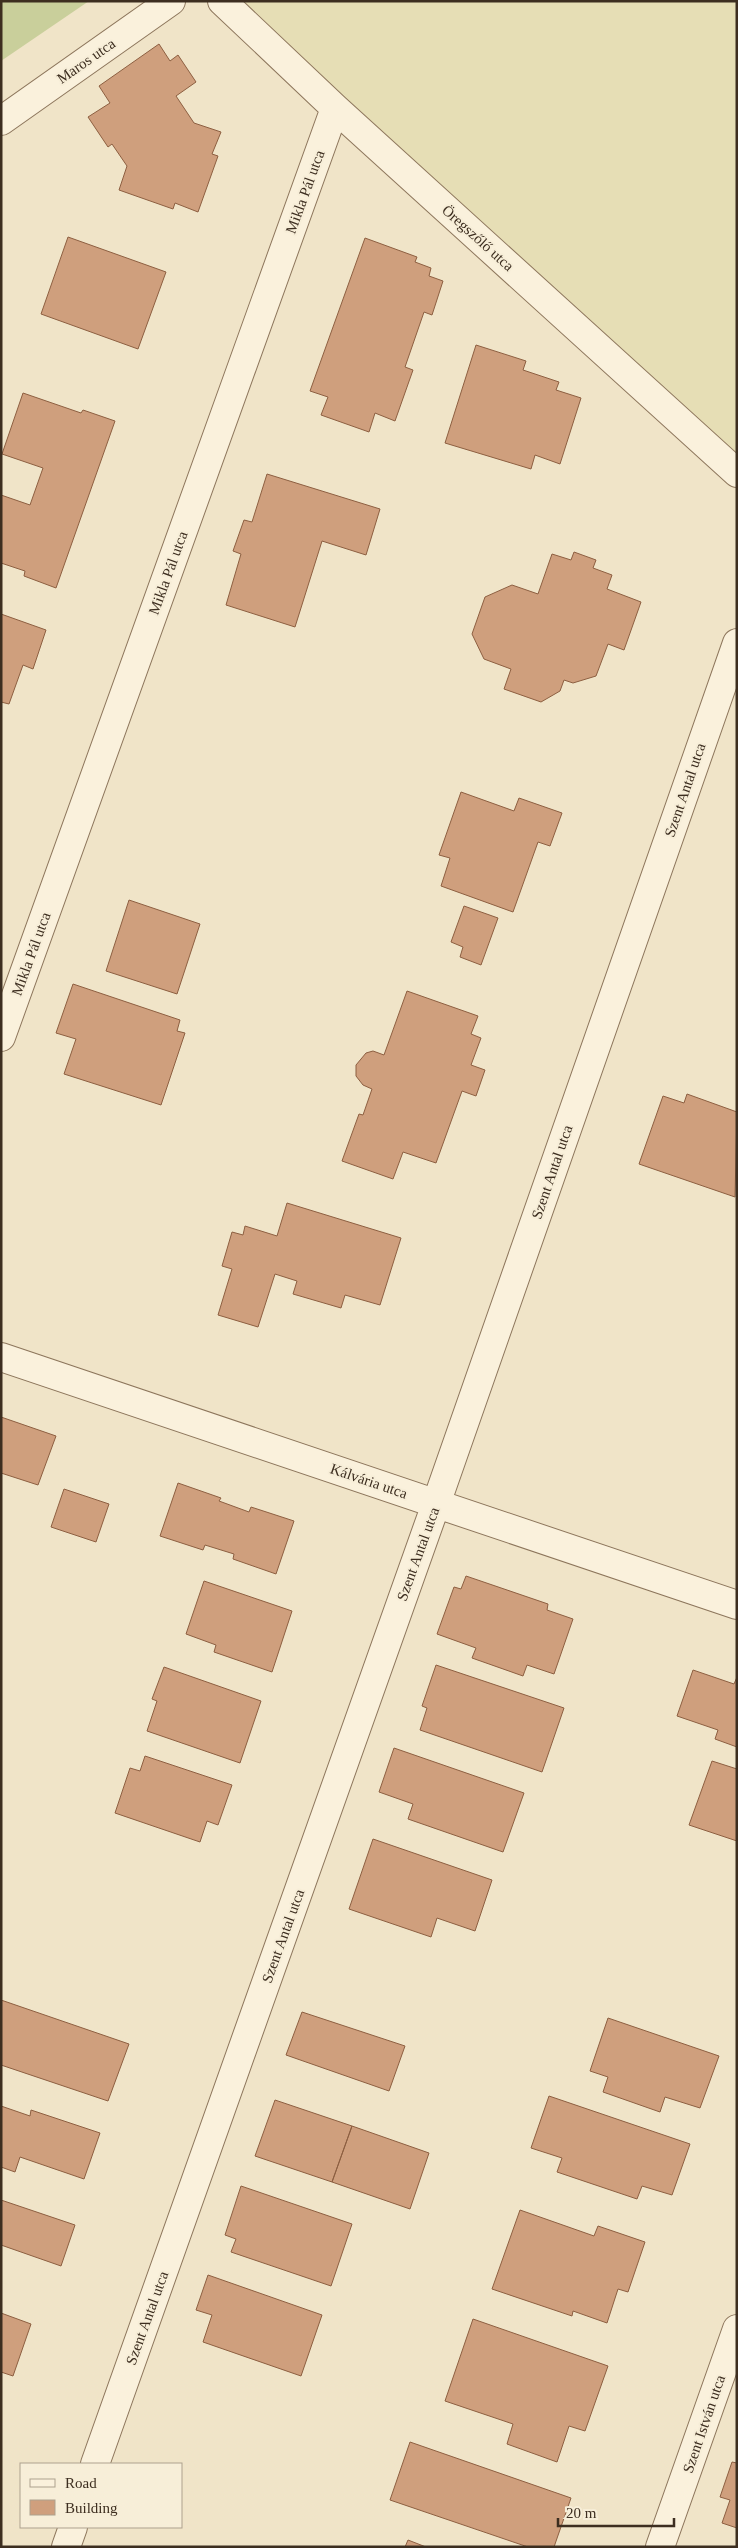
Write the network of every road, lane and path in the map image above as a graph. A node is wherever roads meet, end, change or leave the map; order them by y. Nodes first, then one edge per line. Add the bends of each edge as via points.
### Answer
1 (171, 1) edge
2 (222, 1) edge
3 (335, 108) junction
4 (1, 121) edge
5 (737, 473) edge
6 (737, 643) edge
7 (1, 1037) edge
8 (1, 1357) edge
9 (436, 1504) junction
10 (737, 1605) edge
11 (737, 2330) edge
12 (95, 2463) edge
13 (73, 2528) edge
14 (66, 2547) edge
15 (660, 2547) edge

1 - 4 street, Maros utca
2 - 3 street, Öregszőlő utca
3 - 5 street, Öregszőlő utca
3 - 7 street, Mikla Pál utca
6 - 9 street, Szent Antal utca
8 - 9 street, Kálvária utca
9 - 10 street, Kálvária utca
9 - 12 street, Szent Antal utca
11 - 15 street, Szent István utca
13 - 14 street

